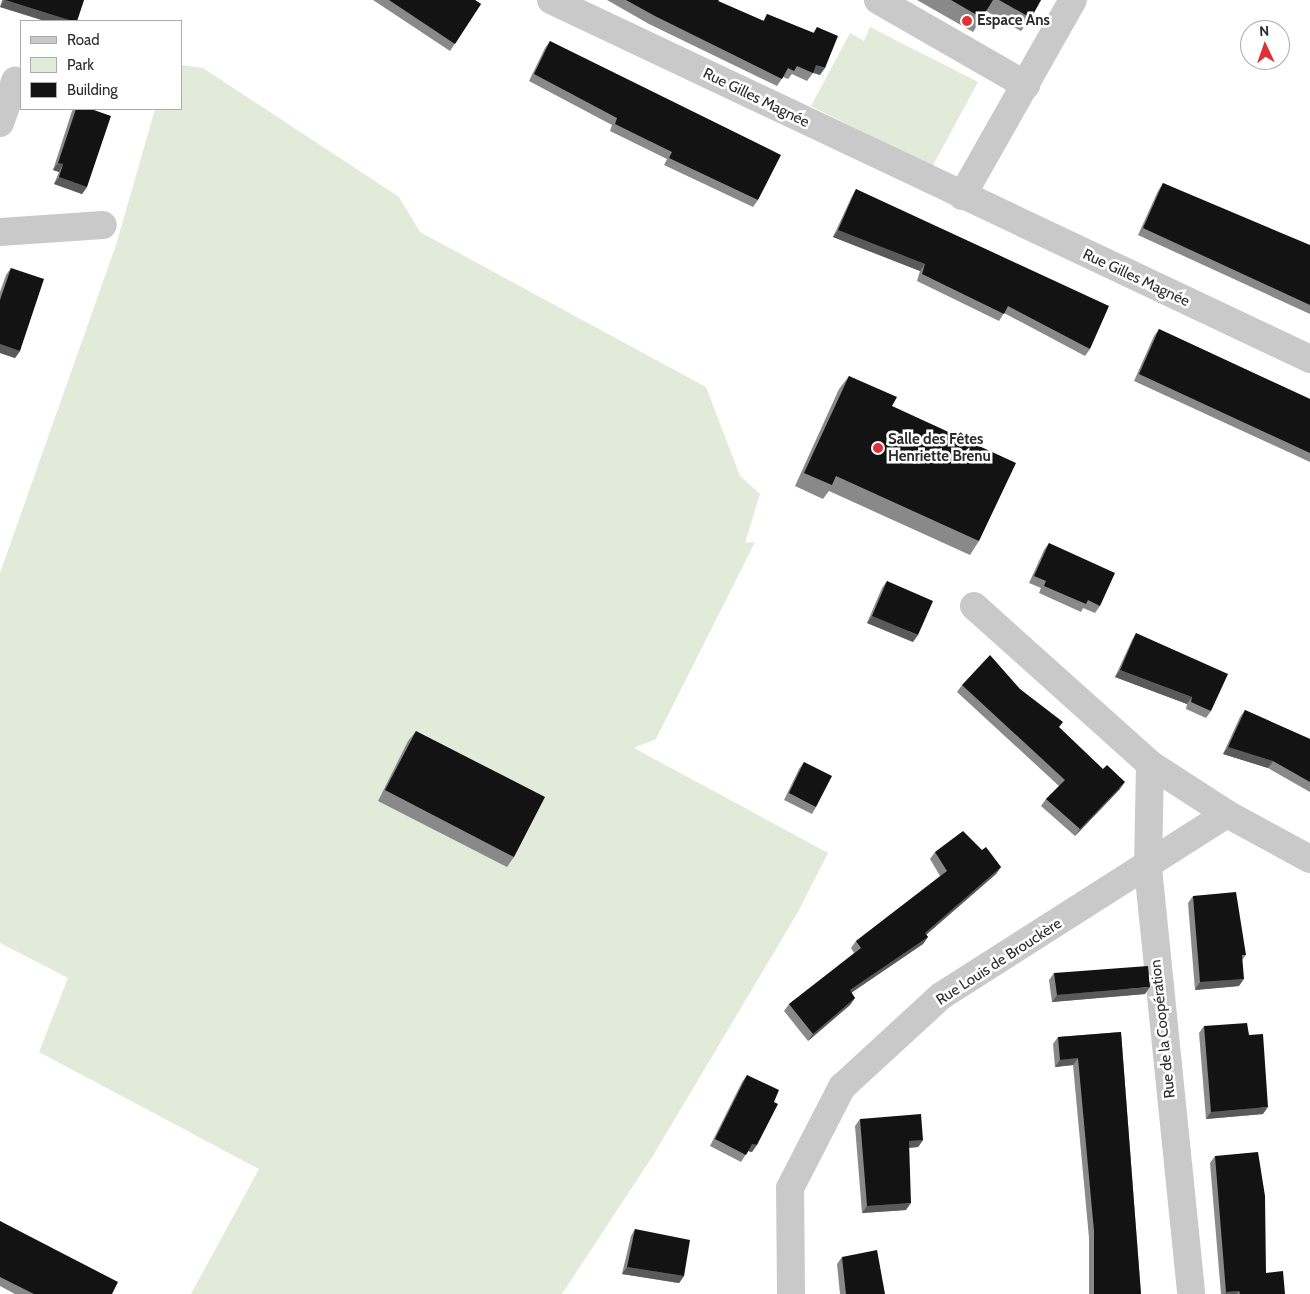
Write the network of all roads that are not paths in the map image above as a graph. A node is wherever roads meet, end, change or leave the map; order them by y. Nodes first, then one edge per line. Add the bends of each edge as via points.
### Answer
1 (551, 0) edge
2 (878, 0) edge
3 (1073, 0) edge
4 (15, 81) dead end
5 (1026, 85) junction
6 (0, 123) edge
7 (962, 196) junction
8 (103, 224) dead end
9 (0, 232) edge
10 (1310, 359) edge
11 (974, 606) dead end
12 (1150, 764) junction
13 (1227, 814) junction
14 (1310, 859) edge
15 (1148, 868) junction
16 (791, 1294) edge
17 (1191, 1294) edge

1 - 7 street, Rue Gilles Magnée
2 - 5 street
3 - 5 street
4 - 6 street
5 - 7 street
7 - 10 street, Rue Gilles Magnée
8 - 9 street
11 - 12 street
12 - 13 street
12 - 15 street, Rue de la Coopération
13 - 14 street
13 - 15 street, Rue Louis de Brouckère
15 - 16 street, Rue Louis de Brouckère via 941,996 842,1087 790,1188
15 - 17 street, Rue de la Coopération

